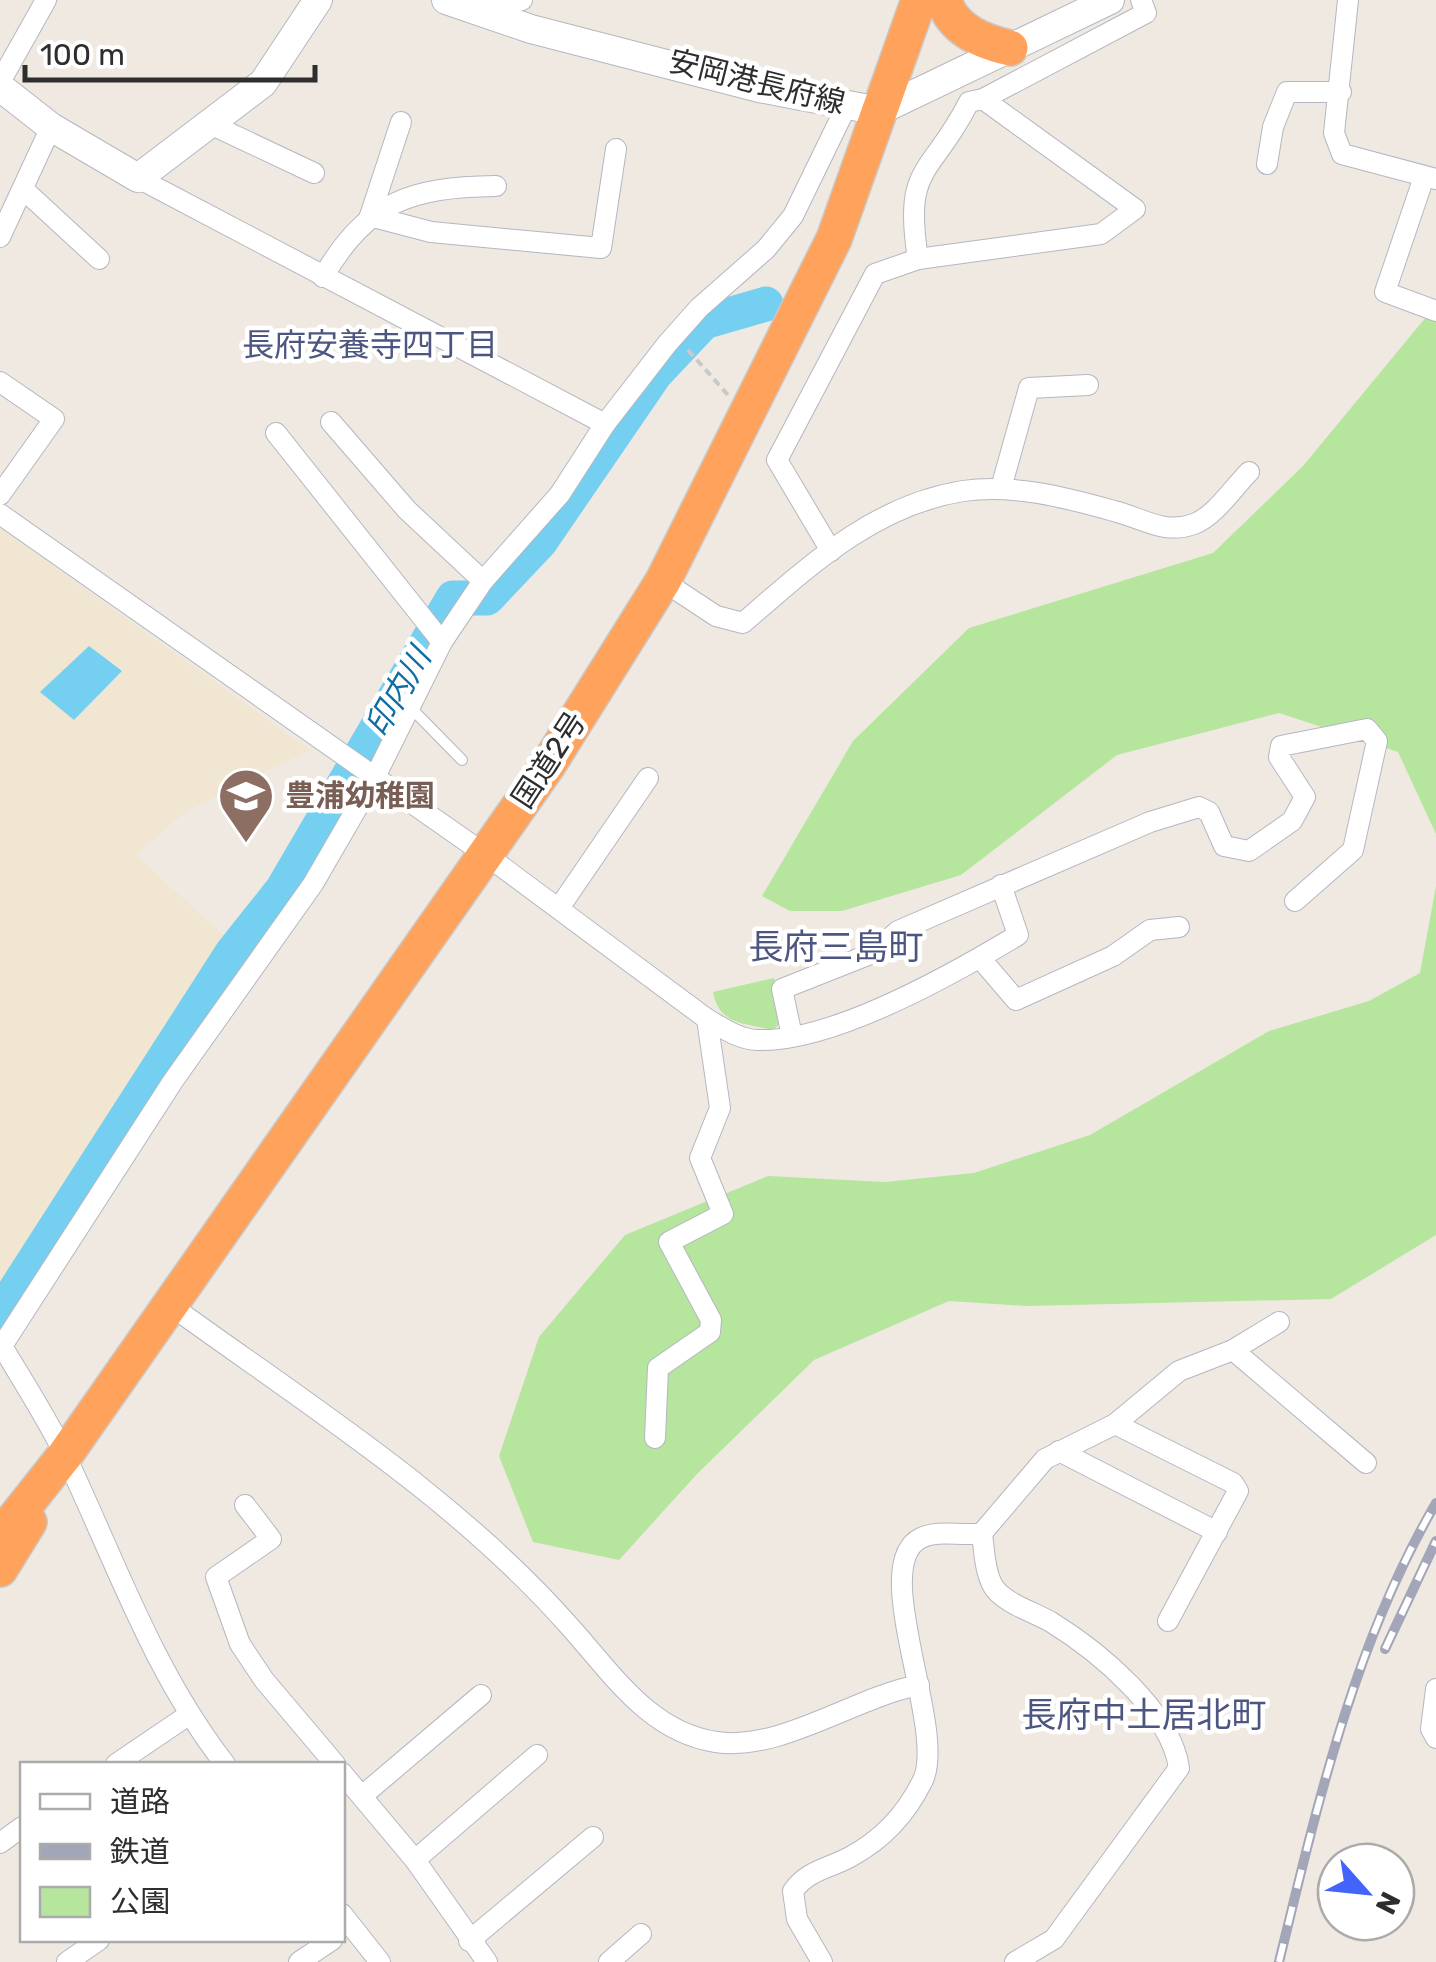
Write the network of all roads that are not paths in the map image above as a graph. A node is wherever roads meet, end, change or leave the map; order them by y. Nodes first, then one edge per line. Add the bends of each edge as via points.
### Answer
1 (46, 0) edge
2 (318, 0) edge
3 (446, 0) edge
4 (522, 0) edge
5 (920, 0) edge
6 (944, 0) edge
7 (1110, 0) edge
8 (1141, 0) edge
9 (1348, 0) edge
10 (476, 13) junction
11 (1010, 48) junction
12 (0, 84) edge
13 (1341, 92) junction
14 (983, 100) junction
15 (863, 108) junction
16 (401, 122) dead end
17 (208, 123) junction
18 (51, 127) junction
19 (616, 150) dead end
20 (1268, 164) dead end
21 (314, 173) dead end
22 (138, 178) junction
23 (1430, 178) edge
24 (496, 186) dead end
25 (23, 189) junction
26 (370, 216) junction
27 (0, 237) edge
28 (917, 253) junction
29 (99, 259) dead end
30 (323, 277) junction
31 (1436, 310) edge
32 (0, 382) edge
33 (1088, 385) dead end
34 (331, 422) dead end
35 (605, 424) junction
36 (276, 433) dead end
37 (1249, 472) dead end
38 (1000, 488) junction
39 (0, 495) edge
40 (0, 514) edge
41 (831, 551) junction
42 (663, 581) junction
43 (475, 593) junction
44 (437, 635) junction
45 (410, 706) junction
46 (462, 760) dead end
47 (367, 772) junction
48 (648, 778) dead end
49 (486, 855) junction
50 (1002, 885) junction
51 (1296, 901) dead end
52 (559, 908) junction
53 (1179, 927) dead end
54 (980, 958) junction
55 (708, 1019) junction
56 (792, 1036) junction
57 (170, 1305) junction
58 (1279, 1322) dead end
59 (1, 1347) edge
60 (1232, 1350) junction
61 (1114, 1424) junction
62 (655, 1438) dead end
63 (1059, 1451) junction
64 (65, 1455) junction
65 (1366, 1463) dead end
66 (245, 1505) dead end
67 (1217, 1532) junction
68 (982, 1533) junction
69 (0, 1537) edge
70 (0, 1568) edge
71 (1168, 1620) dead end
72 (919, 1685) junction
73 (482, 1695) dead end
74 (1435, 1696) edge
75 (188, 1716) junction
76 (1436, 1738) edge
77 (536, 1755) dead end
78 (119, 1762) edge
79 (223, 1762) edge
80 (333, 1762) edge
81 (345, 1776) edge
82 (362, 1796) junction
83 (593, 1836) dead end
84 (415, 1860) junction
85 (346, 1924) edge
86 (641, 1934) dead end
87 (469, 1941) junction
88 (96, 1942) edge
89 (329, 1942) edge
90 (1021, 1958) edge
91 (67, 1962) edge
92 (299, 1962) edge
93 (380, 1962) edge
94 (487, 1962) edge
95 (609, 1962) edge
96 (822, 1962) edge
97 (1055, 1962) edge

1 - 12 street
2 - 17 main road via 263,83
3 - 10 main road, 安岡港長府線
4 - 10 street
5 - 15 highway, 国道2号
6 - 11 highway via 963,29
7 - 11 main road, 安岡港長府線
8 - 14 street via 1146,13
9 - 13 street
10 - 15 main road, 安岡港長府線 via 758,88
11 - 15 main road, 安岡港長府線
12 - 18 main road
13 - 20 street via 1288,92 1273,127
13 - 23 street via 1334,133 1342,154
14 - 28 street via 969,102 950,140 916,182 911,213
14 - 28 street via 1135,209 1084,238
15 - 35 street via 793,216 674,336
15 - 42 highway, 国道2号 via 834,239
16 - 26 street
17 - 21 street
17 - 22 main road
18 - 22 main road
18 - 25 street
19 - 26 street via 601,248 432,232
22 - 30 street
23 - 31 street via 1385,292
24 - 26 street via 403,198
25 - 27 street
25 - 29 street
26 - 30 street via 346,237
28 - 41 street via 875,274 778,460
30 - 35 street
32 - 39 street via 54,419
33 - 38 street via 1029,388
34 - 43 street
35 - 43 street via 560,494
36 - 44 street
37 - 38 street via 1198,523 1170,530 1118,512
38 - 41 street via 904,506
40 - 47 street
41 - 42 street via 743,623 716,616
42 - 49 highway, 国道2号
43 - 44 street
44 - 45 street
45 - 46 lane
45 - 47 street
47 - 49 street
47 - 59 street via 313,884 173,1081
48 - 52 street
49 - 52 street
49 - 57 highway, 国道2号
50 - 51 street via 1186,808 1209,812 1224,846 1249,851 1292,821 1305,798 1279,757 1281,746 1367,728 1377,742 1353,850
50 - 54 street via 1018,934
50 - 56 street via 898,932 872,953 782,989
52 - 55 street
53 - 54 street via 1150,930 1114,956 1016,1000
54 - 56 street via 885,1004
55 - 56 street via 757,1040
55 - 62 street via 720,1108 700,1158 723,1214 668,1242 710,1320 710,1332 658,1368
57 - 64 highway, 国道2号
57 - 72 street via 432,1496 656,1718 683,1734 744,1744
58 - 60 street
59 - 64 street
60 - 61 street via 1180,1371
60 - 65 street
61 - 63 street
61 - 67 street via 1232,1483 1236,1500
63 - 67 street
63 - 68 street
64 - 69 highway, 国道2号
64 - 70 highway, 国道2号
64 - 75 street
66 - 80 street via 271,1539 216,1578 240,1644
67 - 71 street
68 - 72 street via 923,1537 910,1546 900,1572
68 - 90 street via 999,1594 1117,1669 1176,1746 1179,1768 1070,1919
72 - 96 street via 928,1730 922,1782 878,1840 804,1875 793,1891 797,1919
73 - 82 street
74 - 76 street
75 - 78 street
75 - 79 street
77 - 84 street
81 - 82 street
82 - 84 street
83 - 87 street
84 - 87 street
85 - 93 street
86 - 95 street
87 - 94 street
88 - 91 street
89 - 92 street
90 - 97 street

